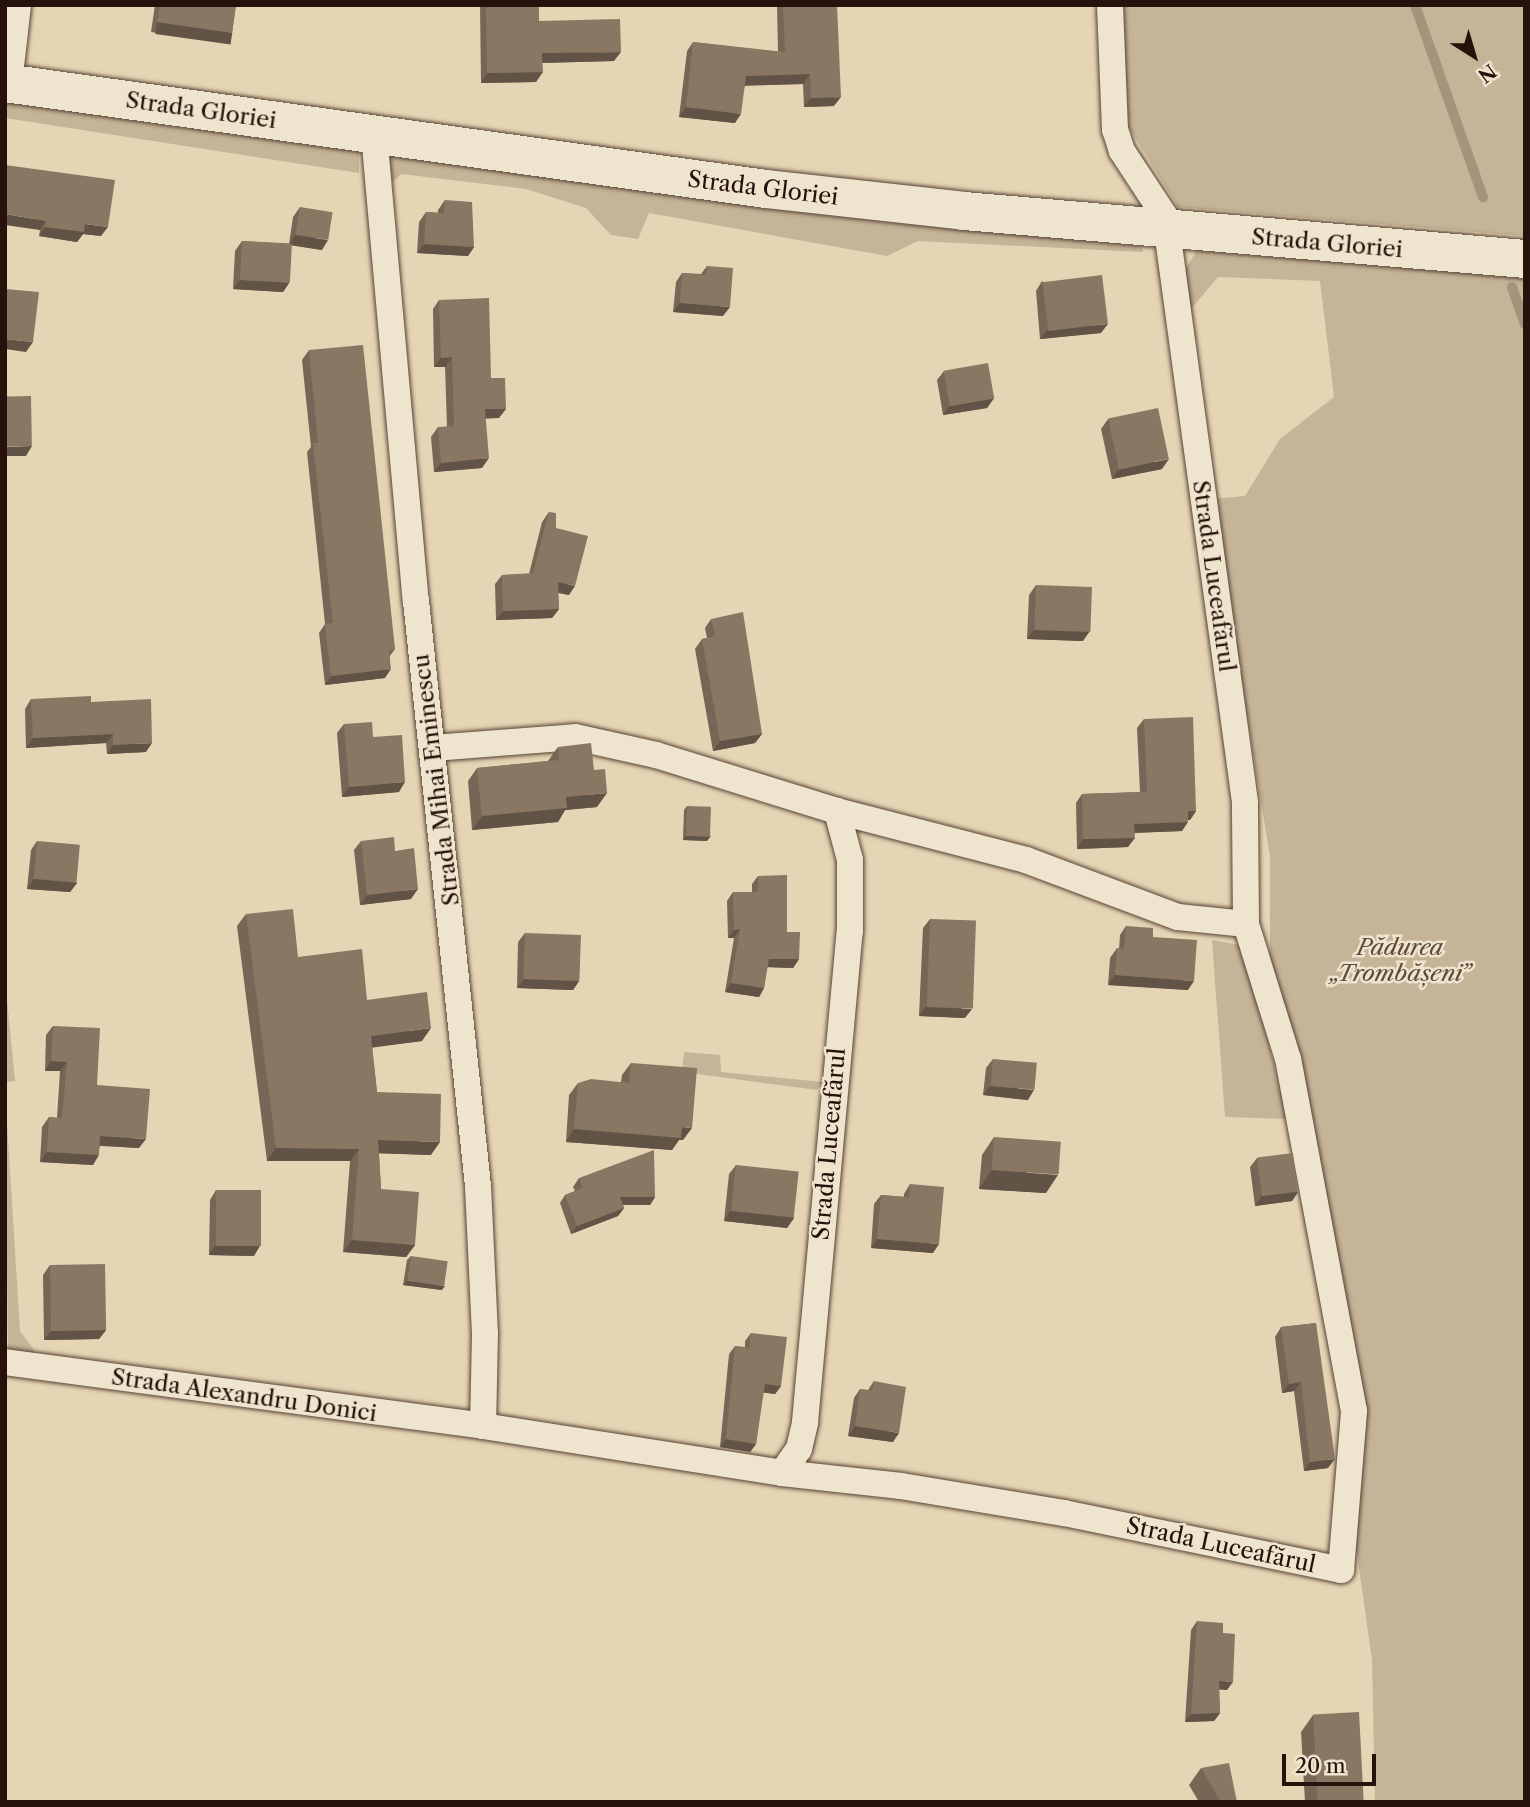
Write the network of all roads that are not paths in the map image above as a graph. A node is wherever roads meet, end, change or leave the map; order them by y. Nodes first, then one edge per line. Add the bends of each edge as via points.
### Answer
1 (18, 5) edge
2 (1110, 5) edge
3 (7, 83) edge
4 (374, 134) junction
5 (1167, 230) junction
6 (1525, 259) edge
7 (433, 748) junction
8 (837, 811) junction
9 (1246, 924) junction
10 (5, 1362) edge
11 (483, 1426) junction
12 (782, 1474) junction

1 - 3 street
2 - 5 street, Strada Luceafărul via 1115,130 1122,151 1164,215
3 - 4 street, Strada Gloriei
4 - 5 street, Strada Gloriei via 766,189
4 - 7 street, Strada Mihai Eminescu
5 - 6 street, Strada Gloriei
5 - 9 street, Strada Luceafărul via 1245,802
7 - 8 street via 575,737 656,755
7 - 11 street, Strada Mihai Eminescu via 478,1186 485,1334
8 - 9 street via 1026,860 1178,917
8 - 12 street, Strada Luceafărul via 850,860 850,931 805,1422 799,1449
9 - 12 street, Strada Luceafărul via 1288,1059 1354,1411 1341,1570 1064,1513 901,1486
10 - 11 street, Strada Alexandru Donici
11 - 12 street, Strada Luceafărul

